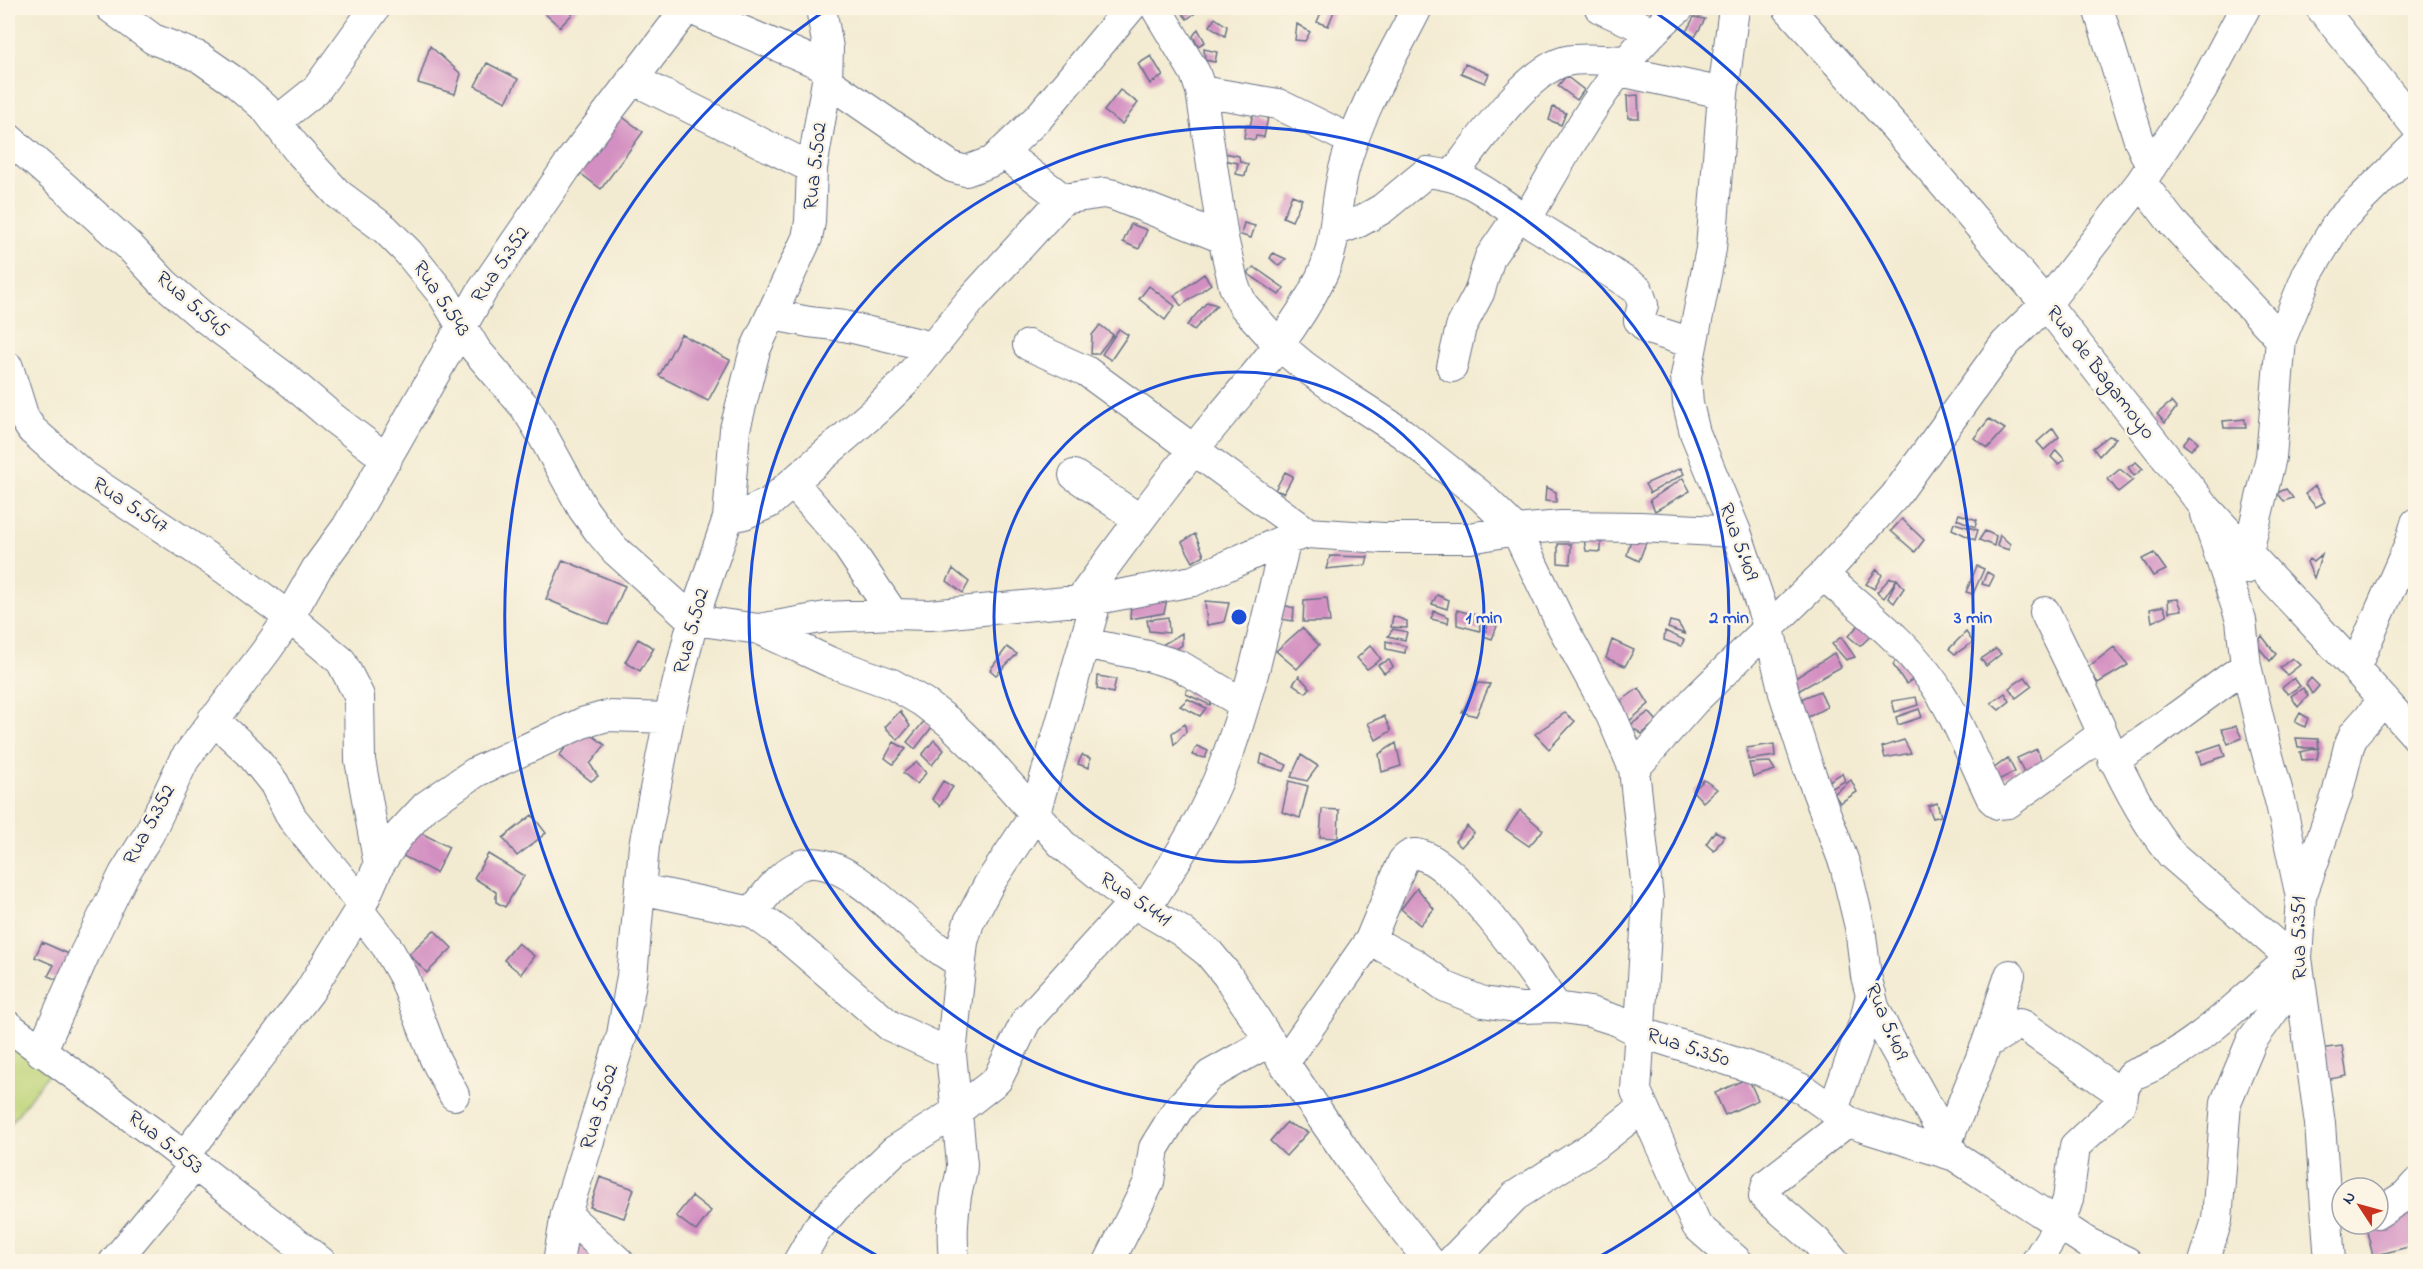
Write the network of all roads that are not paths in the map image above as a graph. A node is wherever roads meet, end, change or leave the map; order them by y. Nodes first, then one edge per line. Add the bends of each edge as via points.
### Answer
1 (111, 8) edge
2 (375, 8) edge
3 (821, 8) edge
4 (1130, 8) edge
5 (1156, 8) edge
6 (1417, 8) edge
7 (1600, 8) edge
8 (1679, 8) edge
9 (1734, 8) edge
10 (1788, 8) edge
11 (2098, 8) edge
12 (2245, 8) edge
13 (2321, 8) edge
14 (678, 11) edge
15 (1653, 32) junction
16 (1623, 66) junction
17 (827, 74) junction
18 (632, 79) junction
19 (1201, 91) junction
20 (1723, 93) junction
21 (276, 122) junction
22 (2415, 126) edge
23 (8, 138) edge
24 (1353, 141) junction
25 (2415, 145) edge
26 (1002, 152) junction
27 (812, 168) junction
28 (2146, 175) junction
29 (1453, 176) junction
30 (1063, 199) junction
31 (1526, 220) junction
32 (1335, 231) junction
33 (1223, 238) junction
34 (2046, 304) junction
35 (773, 315) junction
36 (461, 327) junction
37 (2281, 339) junction
38 (1692, 344) junction
39 (1028, 345) dead end
40 (1279, 345) junction
41 (933, 347) junction
42 (8, 367) edge
43 (1452, 367) dead end
44 (1194, 450) junction
45 (387, 459) junction
46 (1074, 475) dead end
47 (793, 483) junction
48 (2203, 505) junction
49 (728, 518) junction
50 (1139, 519) junction
51 (1516, 530) junction
52 (1736, 532) junction
53 (1297, 536) junction
54 (2414, 537) edge
55 (2248, 552) junction
56 (1822, 575) junction
57 (1089, 599) junction
58 (294, 607) junction
59 (2045, 612) dead end
60 (893, 614) junction
61 (693, 620) junction
62 (2241, 620) junction
63 (759, 629) junction
64 (1769, 629) junction
65 (1084, 643) junction
66 (2246, 666) junction
67 (2355, 668) junction
68 (2384, 700) junction
69 (1244, 704) junction
70 (669, 718) junction
71 (213, 719) junction
72 (2415, 736) edge
73 (2108, 747) junction
74 (1634, 768) junction
75 (1034, 816) junction
76 (379, 865) junction
77 (640, 889) junction
78 (2301, 897) junction
79 (1139, 907) junction
80 (360, 908) junction
81 (752, 912) junction
82 (1370, 940) junction
83 (960, 963) junction
84 (2296, 964) junction
85 (2010, 975) dead end
86 (1871, 994) junction
87 (1556, 1007) junction
88 (8, 1026) edge
89 (1640, 1032) junction
90 (1987, 1042) junction
91 (41, 1052) junction
92 (1277, 1052) junction
93 (951, 1054) junction
94 (454, 1095) dead end
95 (2123, 1095) junction
96 (1642, 1108) junction
97 (956, 1112) junction
98 (1841, 1115) junction
99 (1951, 1149) junction
100 (189, 1161) junction
101 (2330, 1178) edge
102 (2415, 1184) edge
103 (2390, 1205) edge
104 (566, 1214) junction
105 (2060, 1224) junction
106 (2338, 1236) edge
107 (114, 1262) edge
108 (321, 1262) edge
109 (558, 1262) edge
110 (619, 1262) edge
111 (798, 1262) edge
112 (954, 1262) edge
113 (1109, 1262) edge
114 (1430, 1262) edge
115 (1451, 1262) edge
116 (1738, 1262) edge
117 (1834, 1262) edge
118 (2036, 1262) edge
119 (2127, 1262) edge
120 (2204, 1262) edge
121 (2330, 1262) edge

1 - 21 street, Rua 5.543 via 153,39 199,57 235,82
2 - 21 street via 316,90
3 - 17 street, Rua 5.502 via 828,48
4 - 26 street via 1039,117
5 - 19 street
6 - 24 street
7 - 15 street
8 - 15 street
9 - 20 street, Rua 5.409
10 - 34 street, Rua de Bagamoyo
11 - 28 street
12 - 28 street via 2202,89
13 - 22 street
14 - 17 street
14 - 18 street, Rua 5.352
15 - 16 street
16 - 20 street
16 - 29 street via 1568,61 1540,73 1520,92
16 - 31 street
17 - 26 street via 952,167 966,171 980,168
17 - 27 street, Rua 5.502
18 - 27 street
18 - 36 street, Rua 5.352 via 573,158
19 - 24 street via 1278,104
19 - 33 street
20 - 38 street, Rua 5.409 via 1711,249
21 - 36 street, Rua 5.543 via 338,194 385,229 408,252 443,295
23 - 45 street, Rua 5.545 via 201,315
24 - 32 street via 1338,195
25 - 37 street via 2339,221 2308,273
26 - 30 street
27 - 35 street, Rua 5.502 via 807,238
28 - 34 street
28 - 37 street via 2171,221
29 - 31 street via 1482,188
29 - 32 street via 1427,172 1382,209
30 - 33 street via 1114,195
30 - 41 street
31 - 38 street via 1638,290 1643,305 1639,320 1648,329
31 - 43 street via 1514,222 1490,257 1479,293 1461,327
32 - 40 street via 1331,256 1321,277
33 - 40 street via 1233,286 1243,305
34 - 48 street, Rua de Bagamoyo
34 - 56 street via 2005,344 1895,496
35 - 41 street via 844,326
35 - 49 street, Rua 5.502 via 755,350 735,429
36 - 45 street, Rua 5.352
36 - 61 street, Rua 5.543 via 525,407 599,531
37 - 55 street via 2271,457
38 - 52 street, Rua 5.409 via 1686,376 1688,404 1695,433
39 - 44 street via 1086,371
40 - 44 street
40 - 51 street via 1402,433 1480,495
41 - 47 street via 904,383
42 - 58 street, Rua 5.547 via 24,418 32,430 83,475 225,569
44 - 50 street
44 - 53 street
45 - 58 street, Rua 5.352
46 - 50 street
47 - 49 street via 769,502
47 - 60 street via 844,541
48 - 55 street, Rua de Bagamoyo
48 - 62 street
49 - 61 street, Rua 5.502
50 - 57 street
51 - 52 street via 1628,526
51 - 53 street via 1470,538
51 - 74 street via 1563,628 1611,714
52 - 64 street, Rua 5.409
53 - 57 street via 1193,581
53 - 69 street
54 - 67 street
55 - 62 street
55 - 67 street, Rua de Bagamoyo
56 - 64 street
56 - 73 street via 1889,632 1919,664 1944,698 1992,799 1998,804 2008,803
57 - 60 street via 930,615
57 - 65 street
58 - 71 street, Rua 5.352 via 266,651
58 - 76 street, Rua 5.547 via 341,661 359,696 360,760
59 - 73 street
60 - 63 street via 826,617
61 - 63 street
61 - 70 street, Rua 5.502
62 - 66 street, Rua 5.351
63 - 75 street, Rua 5.441 via 892,684 923,702 979,751
64 - 74 street via 1694,701
64 - 86 street, Rua 5.409 via 1784,693 1845,866
65 - 69 street via 1180,666
65 - 75 street
66 - 73 street via 2145,740
66 - 78 street, Rua 5.351
67 - 68 street, Rua de Bagamoyo
68 - 72 street, Rua de Bagamoyo
68 - 78 street via 2354,734
69 - 79 street via 1224,767 1189,840
70 - 76 street via 607,716 582,723 476,772 426,806 398,836
70 - 77 street, Rua 5.502 via 644,846
71 - 80 street via 250,753 274,783 292,818
71 - 91 street, Rua 5.352 via 184,760 149,834 124,874
73 - 84 street via 2157,837 2172,855
74 - 89 street via 1648,899
75 - 79 street, Rua 5.441
75 - 83 street via 969,922
76 - 80 street
77 - 81 street
77 - 104 street, Rua 5.502 via 622,1035
78 - 84 street, Rua 5.351
79 - 92 street, Rua 5.441 via 1181,931 1209,953
79 - 97 street via 1026,1021 997,1080
80 - 94 street via 404,977 435,1059
80 - 100 street via 309,992
81 - 83 street via 790,871 812,863 853,878 928,942
81 - 93 street via 890,1026
82 - 87 street, Rua 5.350 via 1413,963 1446,987 1483,1002 1521,1008
82 - 87 street via 1403,861 1417,854 1437,864 1466,888 1532,969
82 - 92 street
83 - 93 street
84 - 95 street via 2203,1034 2132,1076
84 - 101 street, Rua 5.351
84 - 120 street via 2252,1040 2226,1102 2217,1220
85 - 90 street
86 - 98 street
86 - 99 street, Rua 5.409 via 1889,1038
87 - 89 street, Rua 5.350 via 1590,1012
88 - 91 street, Rua 5.553
89 - 96 street via 1636,1091
89 - 98 street, Rua 5.350 via 1762,1071 1804,1090
90 - 95 street via 2013,1026 2023,1025
90 - 99 street
91 - 100 street, Rua 5.553
92 - 113 street via 1210,1075 1193,1090 1154,1148 1149,1182
92 - 114 street, Rua 5.441 via 1359,1171
93 - 97 street
95 - 105 street via 2120,1104 2075,1146 2068,1199
96 - 115 street via 1598,1143 1515,1196
96 - 116 street via 1697,1226
97 - 111 street via 894,1151 835,1208
97 - 112 street via 962,1175 951,1230
98 - 99 street, Rua 5.350 via 1863,1128
98 - 117 street via 1764,1190 1764,1196
99 - 105 street, Rua 5.350 via 1982,1175
100 - 107 street
100 - 108 street, Rua 5.553
102 - 103 street
104 - 109 street, Rua 5.502
104 - 110 street
105 - 118 street
105 - 119 street, Rua 5.350
106 - 121 street, Rua 5.351

